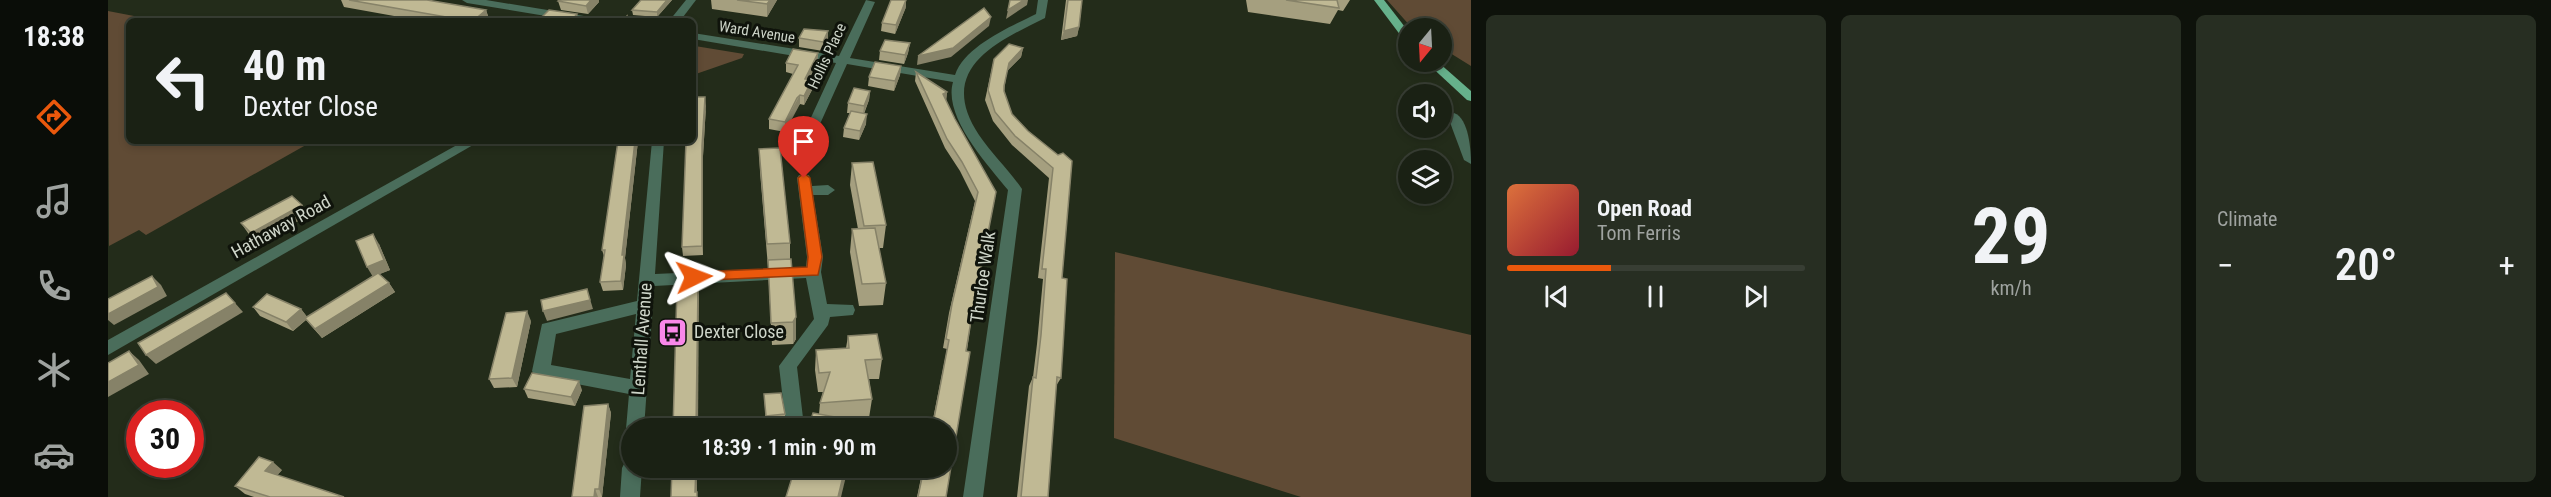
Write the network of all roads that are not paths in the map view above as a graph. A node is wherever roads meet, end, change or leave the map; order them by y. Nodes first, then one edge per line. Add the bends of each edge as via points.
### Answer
1 (467, 0) edge
2 (540, 0) edge
3 (692, 0) edge
4 (1043, 0) edge
5 (1379, 0) edge
6 (870, 2) dead end
7 (531, 10) junction
8 (578, 18) edge
9 (677, 18) edge
10 (1398, 25) edge
11 (696, 36) edge
12 (843, 61) junction
13 (1443, 72) edge
14 (958, 79) junction
15 (1471, 97) edge
16 (814, 124) dead end
17 (1461, 125) edge
18 (469, 144) edge
19 (658, 144) edge
20 (1471, 160) edge
21 (828, 190) dead end
22 (813, 272) junction
23 (646, 279) junction
24 (645, 305) junction
25 (847, 310) dead end
26 (820, 311) junction
27 (108, 348) edge
28 (639, 388) junction
29 (636, 418) edge
30 (794, 418) dead end
31 (631, 478) edge
32 (630, 497) edge
33 (973, 497) edge

1 - 7 street
2 - 7 street
3 - 9 street
4 - 14 street via 1041,16 982,46 962,68
5 - 10 main road
6 - 12 street, Hollis Place
7 - 8 street
11 - 12 street, Ward Avenue
12 - 14 street, Ward Avenue
12 - 16 street, Hollis Place
13 - 15 main road
14 - 33 street, Thurloe Walk via 959,106 965,124 1015,189
17 - 20 street
18 - 27 street, Hathaway Road
19 - 23 street, Lenthall Avenue
21 - 22 street via 805,184 815,257
22 - 23 street
22 - 26 street
23 - 24 street, Lenthall Avenue
24 - 28 street, Lenthall Avenue
24 - 28 street via 548,329 541,371
25 - 26 street
26 - 30 street via 822,320 788,366
28 - 29 street, Lenthall Avenue
31 - 32 street

